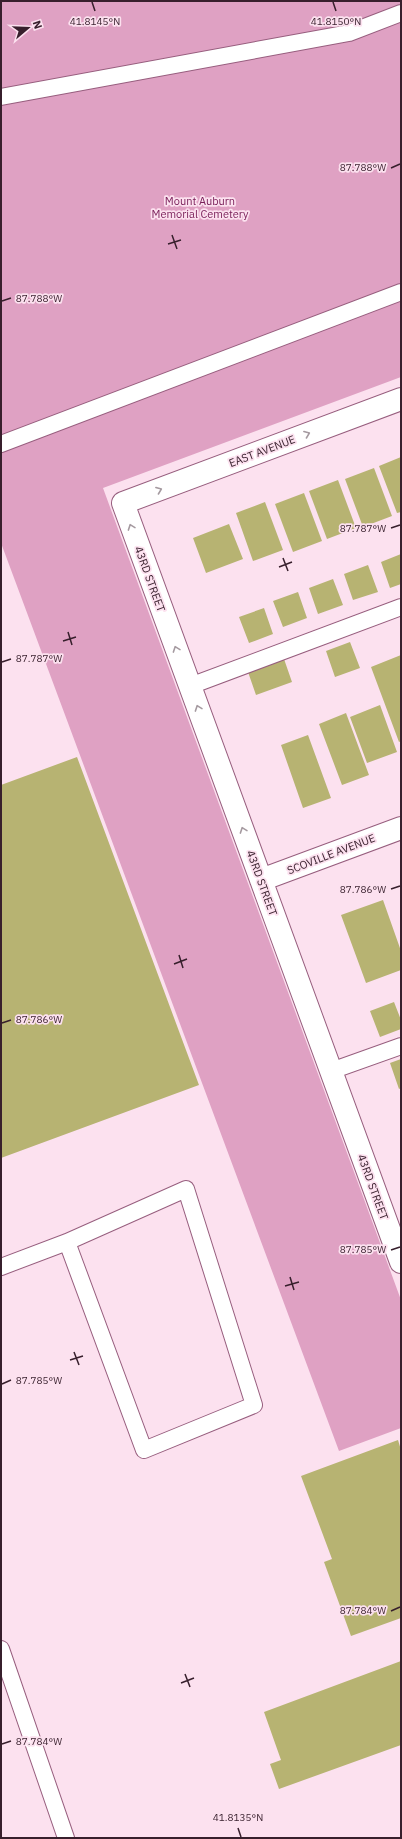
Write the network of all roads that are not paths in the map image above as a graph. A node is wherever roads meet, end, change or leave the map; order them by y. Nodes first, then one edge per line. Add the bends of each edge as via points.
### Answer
1 (401, 13) edge
2 (1, 97) edge
3 (401, 292) edge
4 (401, 399) edge
5 (1, 444) edge
6 (122, 503) joint
7 (401, 607) edge
8 (190, 686) junction
9 (401, 828) edge
10 (261, 880) junction
11 (401, 1046) edge
12 (331, 1071) junction
13 (67, 1242) junction
14 (401, 1262) edge
15 (1, 1267) edge
16 (1, 1649) edge
17 (66, 1838) edge

1 - 2 lane via 349,32
3 - 5 lane
6 -> 4 street, EAST AVENUE
8 -> 6 street, 43RD STREET
7 - 8 lane
10 -> 8 street, 43RD STREET
9 - 10 street, SCOVILLE AVENUE
10 - 12 street, 43RD STREET
11 - 12 lane
12 - 14 street, 43RD STREET
13 - 13 lane via 144,1450 254,1405 186,1189
13 - 15 lane
16 - 17 lane

